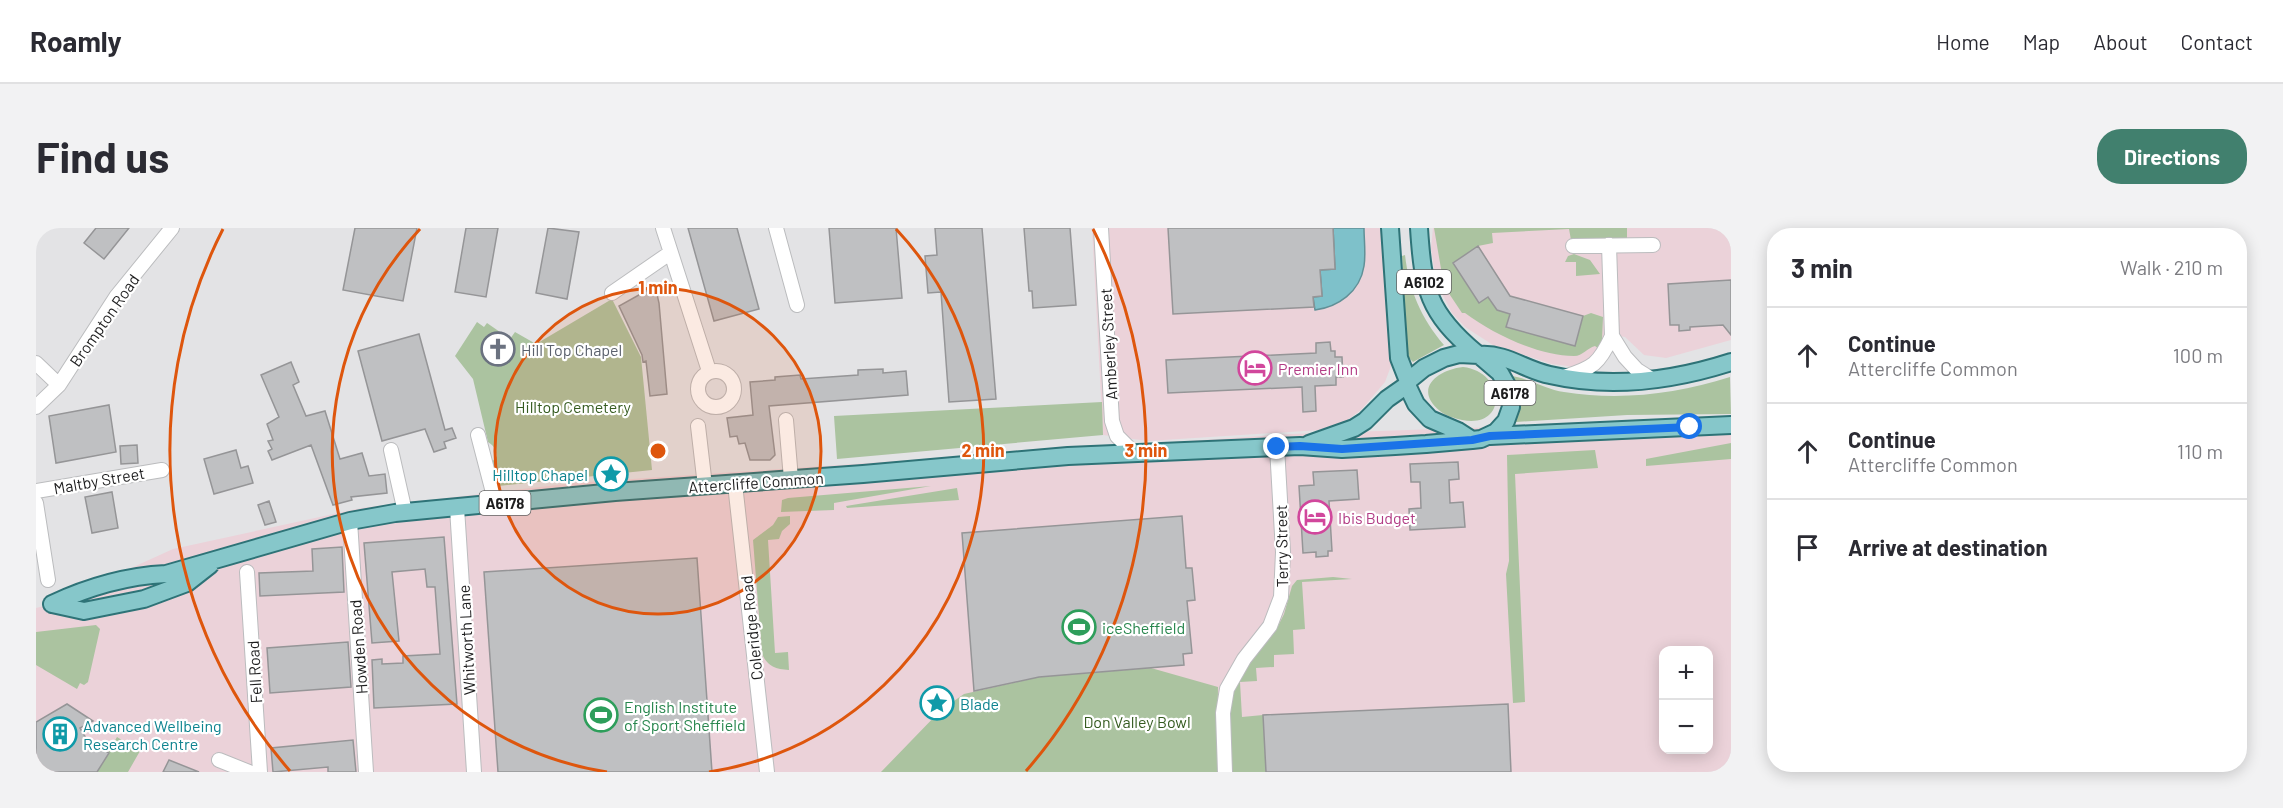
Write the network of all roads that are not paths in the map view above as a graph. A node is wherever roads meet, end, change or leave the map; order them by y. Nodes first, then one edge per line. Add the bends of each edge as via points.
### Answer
1 (172, 228) edge
2 (663, 228) edge
3 (776, 228) edge
4 (1101, 228) edge
5 (1390, 228) edge
6 (1419, 228) edge
7 (1609, 245) junction
8 (1653, 245) dead end
9 (1573, 246) dead end
10 (670, 252) junction
11 (612, 292) dead end
12 (797, 305) dead end
13 (1612, 336) junction
14 (1478, 354) junction
15 (1731, 362) edge
16 (36, 363) edge
17 (709, 371) dead end
18 (1562, 378) junction
19 (1653, 380) junction
20 (1407, 383) junction
21 (59, 385) junction
22 (36, 407) edge
23 (786, 420) dead end
24 (1731, 425) edge
25 (698, 426) dead end
26 (478, 435) dead end
27 (1490, 436) junction
28 (1472, 440) junction
29 (1300, 446) junction
30 (1277, 447) junction
31 (391, 450) dead end
32 (1134, 453) junction
33 (162, 470) dead end
34 (791, 479) junction
35 (735, 484) junction
36 (705, 486) junction
37 (36, 491) edge
38 (36, 503) edge
39 (496, 504) junction
40 (457, 508) junction
41 (405, 512) junction
42 (350, 521) junction
43 (218, 559) junction
44 (247, 572) dead end
45 (48, 580) dead end
46 (44, 606) edge
47 (219, 760) dead end
48 (249, 772) edge
49 (260, 772) edge
50 (366, 772) edge
51 (474, 772) edge
52 (767, 772) edge
53 (1225, 772) edge

1 - 21 street, Brompton Road via 116,297
2 - 10 street
3 - 12 street
4 - 32 street, Amberley Street via 1112,421 1117,436
5 - 20 main road, A6102 via 1399,358
6 - 14 main road, A6102 via 1429,295 1450,329
7 - 8 street
7 - 9 street
7 - 13 street
10 - 11 street
10 - 17 street
13 - 18 street via 1594,364
13 - 19 street via 1631,364
14 - 18 main road, A6178 via 1491,354
14 - 20 main road, A6178 via 1444,358
14 - 27 main road, A6178 via 1500,373 1509,389 1509,415
15 - 19 main road, A6178
16 - 21 street
18 - 19 main road, A6178 via 1606,382
20 - 28 main road via 1416,404 1430,419
20 - 29 main road, Attercliffe Common / A6178 via 1354,428
21 - 22 street, Brompton Road
23 - 34 street
24 - 27 main road, A6178
25 - 36 street
26 - 39 street
27 - 28 main road, A6178
28 - 29 main road, Attercliffe Common / A6178 via 1342,449
29 - 30 main road, Attercliffe Common / A6178
30 - 32 main road, Attercliffe Common / A6178
30 - 53 street, Terry Street via 1283,552 1281,597 1270,627 1244,659 1227,689 1223,713
31 - 41 street
32 - 34 main road, Attercliffe Common / A6178
33 - 37 street, Maltby Street
34 - 35 main road, Attercliffe Common / A6178
35 - 36 main road, Attercliffe Common / A6178
35 - 52 street, Coleridge Road
36 - 39 main road, Attercliffe Common / A6178
38 - 45 street
39 - 40 main road, Attercliffe Common / A6178
40 - 41 main road, Attercliffe Common / A6178
40 - 51 street, Whitworth Lane
41 - 42 main road, Attercliffe Common / A6178
42 - 43 main road, Attercliffe Common / A6178
42 - 50 street, Howden Road
43 - 46 main road, Attercliffe Common / A6178 via 166,574 141,589 106,599
43 - 46 main road, Attercliffe Common / A6178 via 186,582 144,599 84,611
44 - 49 street, Fell Road
47 - 48 street

